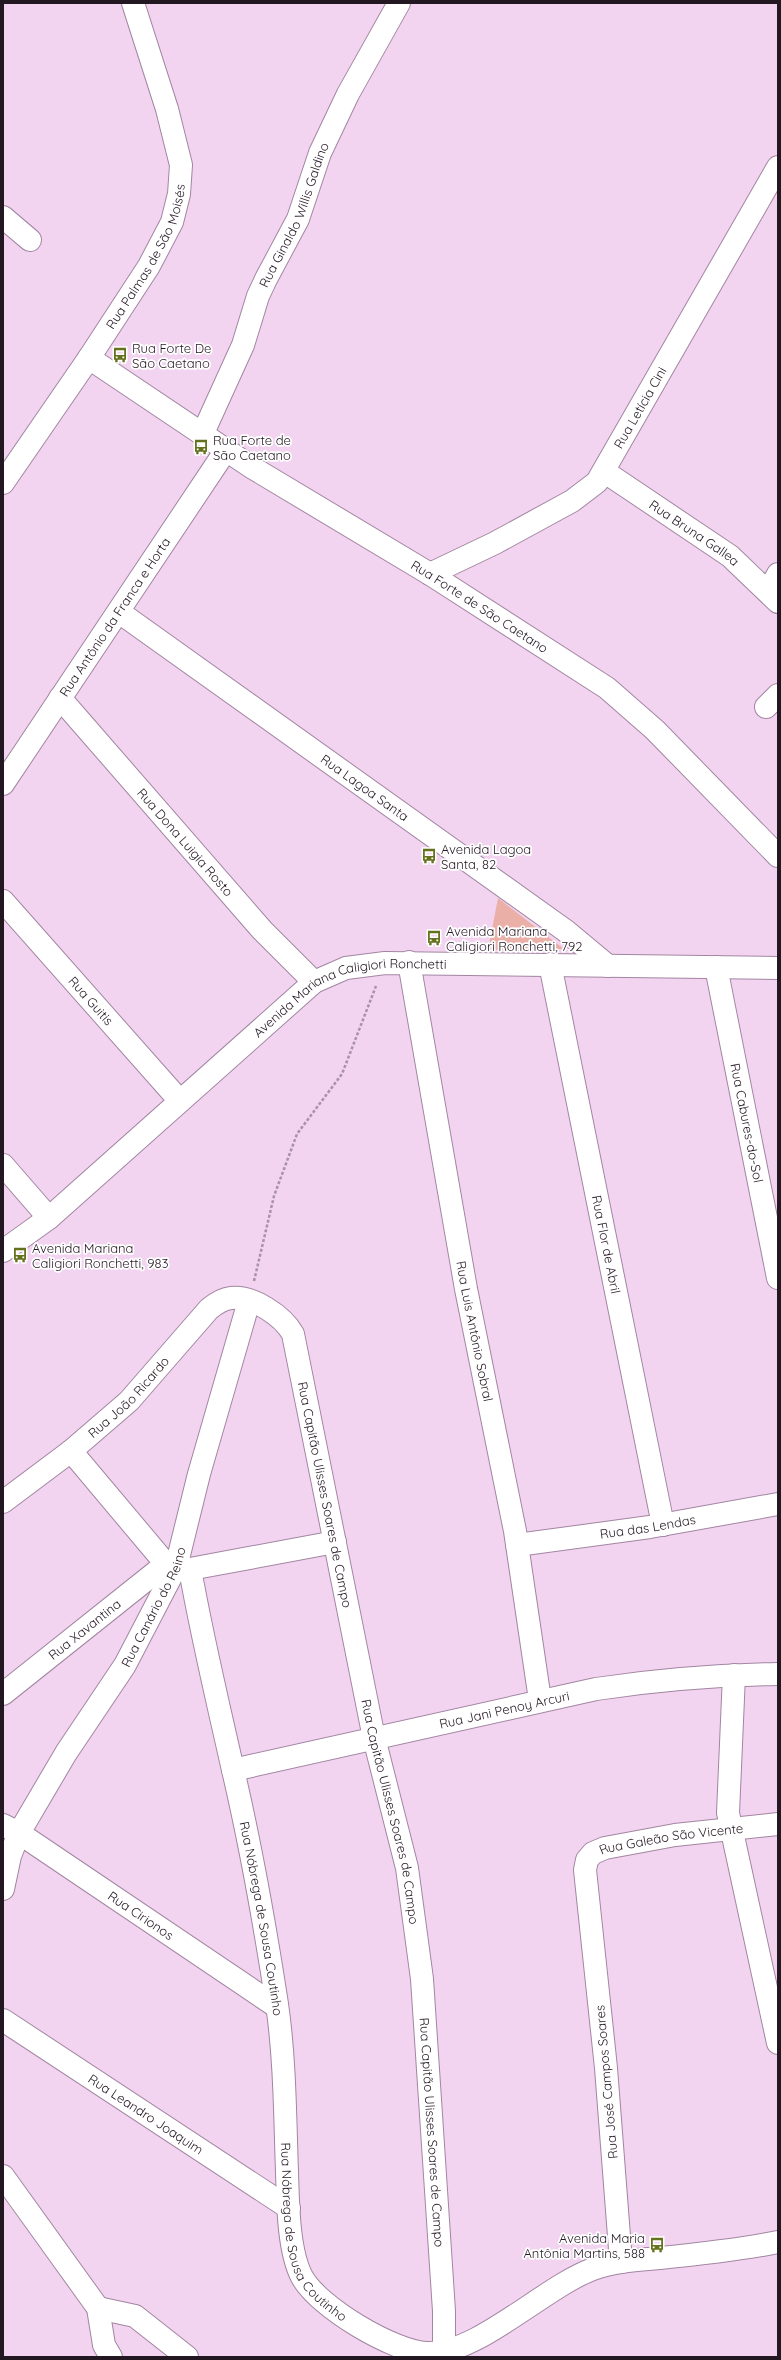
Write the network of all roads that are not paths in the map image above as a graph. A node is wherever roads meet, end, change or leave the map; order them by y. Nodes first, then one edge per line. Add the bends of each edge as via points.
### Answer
1 (133, 3) edge
2 (399, 3) edge
3 (778, 167) edge
4 (3, 217) edge
5 (30, 240) dead end
6 (90, 358) junction
7 (202, 433) junction
8 (226, 450) junction
9 (605, 472) junction
10 (6, 474) edge
11 (430, 574) junction
12 (775, 589) edge
13 (119, 612) junction
14 (60, 698) junction
15 (3, 784) edge
16 (778, 856) edge
17 (3, 901) edge
18 (409, 962) junction
19 (550, 964) junction
20 (608, 966) junction
21 (716, 967) junction
22 (778, 968) edge
23 (314, 982) junction
24 (180, 1101) junction
25 (3, 1165) edge
26 (49, 1218) junction
27 (3, 1251) edge
28 (778, 1278) edge
29 (249, 1301) junction
30 (71, 1451) junction
31 (3, 1502) edge
32 (778, 1504) edge
33 (663, 1525) junction
34 (335, 1542) junction
35 (517, 1545) junction
36 (177, 1567) junction
37 (778, 1674) edge
38 (734, 1675) junction
39 (3, 1694) edge
40 (540, 1700) junction
41 (374, 1738) junction
42 (233, 1770) junction
43 (778, 1824) edge
44 (11, 1829) edge
45 (731, 1830) junction
46 (3, 1889) edge
47 (588, 1903) joint
48 (277, 2006) junction
49 (3, 2020) edge
50 (778, 2043) edge
51 (3, 2176) edge
52 (289, 2208) junction
53 (778, 2242) edge
54 (621, 2262) junction
55 (98, 2308) junction
56 (444, 2352) junction
57 (111, 2357) edge
58 (187, 2357) edge

1 - 6 street, Rua Palmas de São Moisés via 175,136 181,165 178,194 172,222 162,245
2 - 7 street, Rua Ginaldo Willis Galdino via 348,94 320,152 298,219 264,283 243,345
3 - 9 street, Rua Letícia Cini
4 - 5 street
6 - 7 street, Rua Forte de São Caetano
6 - 10 street, Rua Palmas de São Moisés
7 - 8 street, Rua Forte de São Caetano
8 - 11 street, Rua Forte de São Caetano via 287,490
8 - 13 street, Rua Antônio da Franca e Horta
9 - 11 street, Rua Letícia Cini via 587,492 572,502
9 - 12 street, Rua Bruna Gallea
11 - 16 street, Rua Forte de São Caetano via 607,688 655,730
13 - 14 street, Rua Antônio da Franca e Horta
13 - 20 street, Rua Lagoa Santa via 566,931
14 - 15 street, Rua Antônio da Franca e Horta
14 - 23 street, Rua Dona Luigia Rosto via 262,930
17 - 24 street, Rua Guitis
18 - 19 street, Avenida Mariana Caligiori Ronchetti
18 - 23 street, Avenida Mariana Caligiori Ronchetti via 346,968
18 - 35 street, Rua Luis Antônio Sobral via 465,1281
19 - 20 street, Avenida Mariana Caligiori Ronchetti
19 - 33 street, Rua Flor de Abril
20 - 21 street, Avenida Mariana Caligiori Ronchetti
21 - 22 street, Avenida Mariana Caligiori Ronchetti
21 - 28 street, Rua Cabures-do-Sol
23 - 24 street, Avenida Mariana Caligiori Ronchetti
24 - 26 street, Avenida Mariana Caligiori Ronchetti
25 - 26 street
26 - 27 street, Avenida Mariana Caligiori Ronchetti
29 - 30 street, Rua João Ricardo via 231,1298 209,1309 129,1401
29 - 34 street, Rua Capitão Ulisses Soares de Campo via 280,1318 293,1334
29 - 36 street, Rua Canário do Reino via 199,1474
30 - 31 street, Rua João Ricardo
30 - 36 street, Rua Nóbrega de Sousa Coutinho
32 - 33 street, Rua das Lendas
33 - 35 street, Rua das Lendas
34 - 36 street, Rua Xavantina
34 - 41 street, Rua Capitão Ulisses Soares de Campo
35 - 40 street, Rua Luis Antônio Sobral
36 - 39 street, Rua Xavantina
36 - 42 street, Rua Nóbrega de Sousa Coutinho
36 - 44 street, Rua Canário do Reino via 125,1665
37 - 38 street, Rua Jani Penoy Arcuri
38 - 40 street, Rua Jani Penoy Arcuri via 645,1682
38 - 45 street via 728,1813
40 - 41 street, Rua Jani Penoy Arcuri
41 - 42 street, Rua Jani Penoy Arcuri
41 - 56 street, Rua Capitão Ulisses Soares de Campo via 407,1868 422,1979 444,2311
42 - 48 street, Rua Nóbrega de Sousa Coutinho via 262,1912
43 - 45 street, Rua Galeão São Vicente
44 - 46 street, Rua Canário do Reino via 10,1856
44 - 48 street, Rua Cirionos
45 - 47 street, Rua Galeão São Vicente via 675,1835 605,1848 593,1853 585,1870
45 - 50 street
47 - 54 street, Rua José Campos Soares via 606,2068
48 - 52 street, Rua Nóbrega de Sousa Coutinho via 283,2065
49 - 52 street, Rua Leandro Joaquim
51 - 55 street
52 - 56 street, Rua Nóbrega de Sousa Coutinho via 297,2262 302,2277 315,2294 351,2322 388,2341 425,2353
53 - 54 street, Rua Nóbrega de Sousa Coutinho via 748,2248
54 - 56 street, Rua Nóbrega de Sousa Coutinho via 574,2277 484,2334
55 - 57 street via 104,2345
55 - 58 street via 135,2316

